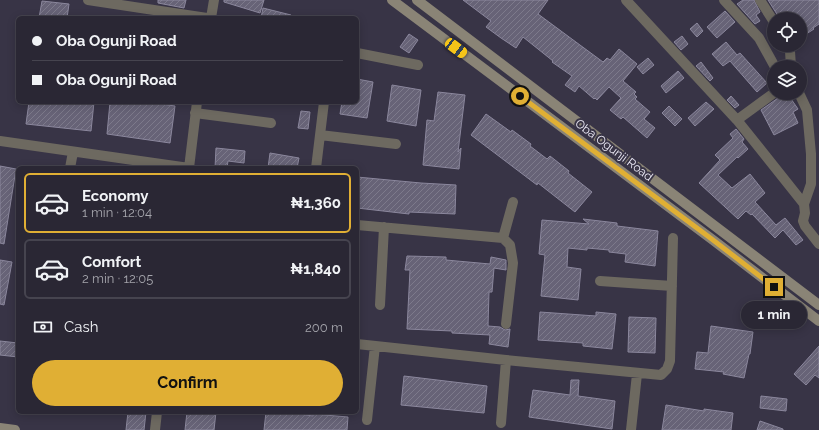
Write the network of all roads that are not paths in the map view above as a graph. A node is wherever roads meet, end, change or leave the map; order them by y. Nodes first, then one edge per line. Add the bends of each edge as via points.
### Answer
1 (88, 0) edge
2 (214, 0) edge
3 (392, 0) edge
4 (417, 0) edge
5 (626, 0) edge
6 (724, 0) edge
7 (760, 0) edge
8 (768, 12) edge
9 (193, 16) edge
10 (211, 16) edge
11 (359, 53) edge
12 (771, 60) edge
13 (418, 65) dead end
14 (767, 98) edge
15 (802, 100) edge
16 (197, 104) edge
17 (324, 104) edge
18 (195, 113) junction
19 (737, 120) junction
20 (271, 123) dead end
21 (320, 135) junction
22 (0, 141) edge
23 (396, 144) dead end
24 (73, 152) junction
25 (70, 166) edge
26 (174, 166) edge
27 (189, 166) edge
28 (316, 166) edge
29 (513, 202) dead end
30 (804, 204) junction
31 (693, 209) junction
32 (685, 220) junction
33 (359, 225) edge
34 (384, 227) junction
35 (503, 238) junction
36 (673, 238) dead end
37 (819, 244) edge
38 (600, 281) dead end
39 (672, 286) junction
40 (380, 305) dead end
41 (819, 305) edge
42 (819, 321) edge
43 (506, 324) dead end
44 (359, 344) edge
45 (374, 346) junction
46 (506, 360) junction
47 (637, 374) junction
48 (157, 414) edge
49 (367, 420) dead end
50 (501, 423) dead end
51 (0, 428) edge
52 (15, 430) edge
53 (155, 430) edge
54 (630, 430) edge

1 - 9 street
2 - 10 street
3 - 32 main road, Oba Ogunji Road
4 - 31 main road, Oba Ogunji Road
5 - 19 street
6 - 12 street via 759,38
7 - 8 street
11 - 13 street
14 - 19 street
15 - 30 street via 807,110 811,154 811,184
16 - 18 street
17 - 21 street
18 - 20 street
18 - 27 street
19 - 30 street
21 - 23 street
21 - 28 street
22 - 24 street
24 - 25 street
24 - 26 street
29 - 35 street
30 - 37 street via 803,221
31 - 32 main road
31 - 41 main road, Oba Ogunji Road
32 - 42 main road, Oba Ogunji Road
33 - 34 street
34 - 35 street
34 - 40 street
35 - 43 street via 510,245 513,263
36 - 39 street
38 - 39 street
39 - 47 street via 670,361 667,369 661,375
44 - 45 street
45 - 46 street
45 - 49 street
46 - 47 street
46 - 50 street
47 - 54 street
48 - 53 street
51 - 52 main road

